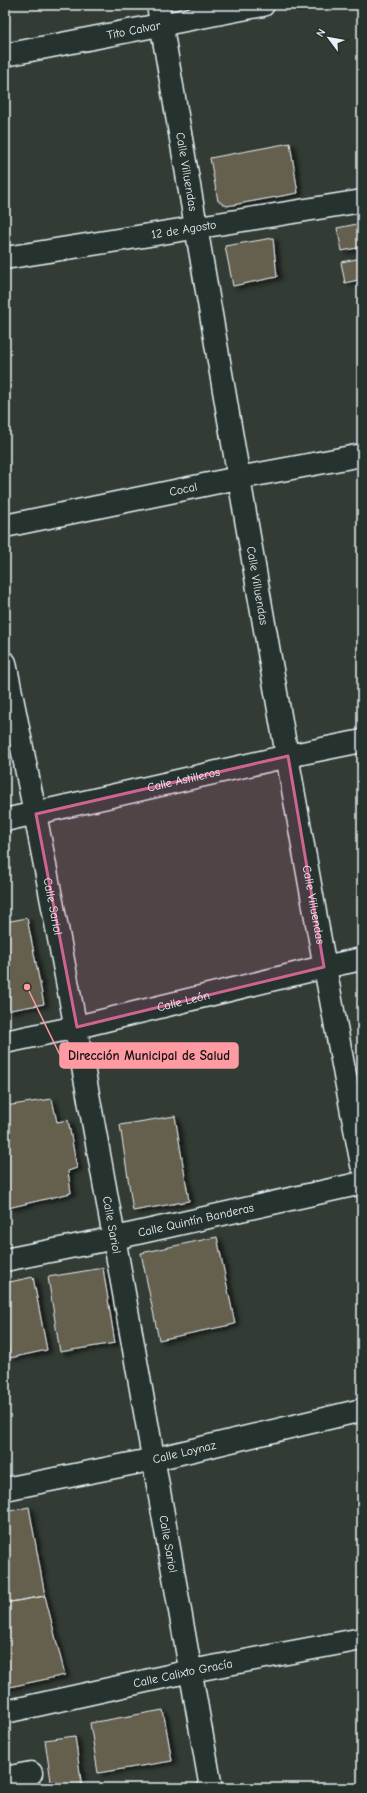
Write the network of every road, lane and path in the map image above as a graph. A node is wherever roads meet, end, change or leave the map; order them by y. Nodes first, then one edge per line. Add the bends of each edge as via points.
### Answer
1 (263, 5) edge
2 (159, 15) edge
3 (5, 55) edge
4 (362, 201) edge
5 (196, 228) junction
6 (5, 258) edge
7 (362, 455) edge
8 (238, 478) junction
9 (5, 526) edge
10 (5, 663) edge
11 (362, 741) edge
12 (288, 756) junction
13 (36, 814) junction
14 (5, 820) edge
15 (362, 959) edge
16 (324, 967) junction
17 (77, 1027) junction
18 (5, 1042) edge
19 (362, 1165) edge
20 (362, 1183) edge
21 (115, 1238) junction
22 (5, 1260) edge
23 (362, 1410) edge
24 (154, 1459) junction
25 (5, 1489) edge
26 (362, 1639) edge
27 (191, 1671) junction
28 (5, 1712) edge
29 (31, 1773) dead end
30 (5, 1778) edge
31 (211, 1788) edge

1 - 2 street, Tito Calvar
2 - 3 street, Tito Calvar
2 - 5 street, Calle Villuendas
4 - 5 street, 12 de Agosto
5 - 6 street, 12 de Agosto
5 - 8 street, Calle Villuendas
7 - 8 street, Cocal
8 - 9 street, Cocal
8 - 12 street, Calle Villuendas
10 - 13 street, Calle Sariol
11 - 12 street, Calle Astilleros
12 - 13 street, Calle Astilleros
12 - 16 street, Calle Villuendas
13 - 14 street, Calle Astilleros
13 - 17 street, Calle Sariol
15 - 16 street, Calle León
16 - 17 street, Calle León
16 - 19 street, Calle Villuendas
17 - 18 street, Calle León
17 - 21 street, Calle Sariol
20 - 21 street, Calle Quintín Banderas
21 - 22 street, Calle Quintín Banderas
21 - 24 street, Calle Sariol
23 - 24 street, Calle Loynaz
24 - 25 street, Calle Loynaz
24 - 27 street, Calle Sariol
26 - 27 street, Calle Calixto Gracía
27 - 28 street, Calle Calixto Gracía
27 - 31 street, Calle Sariol
29 - 30 street

